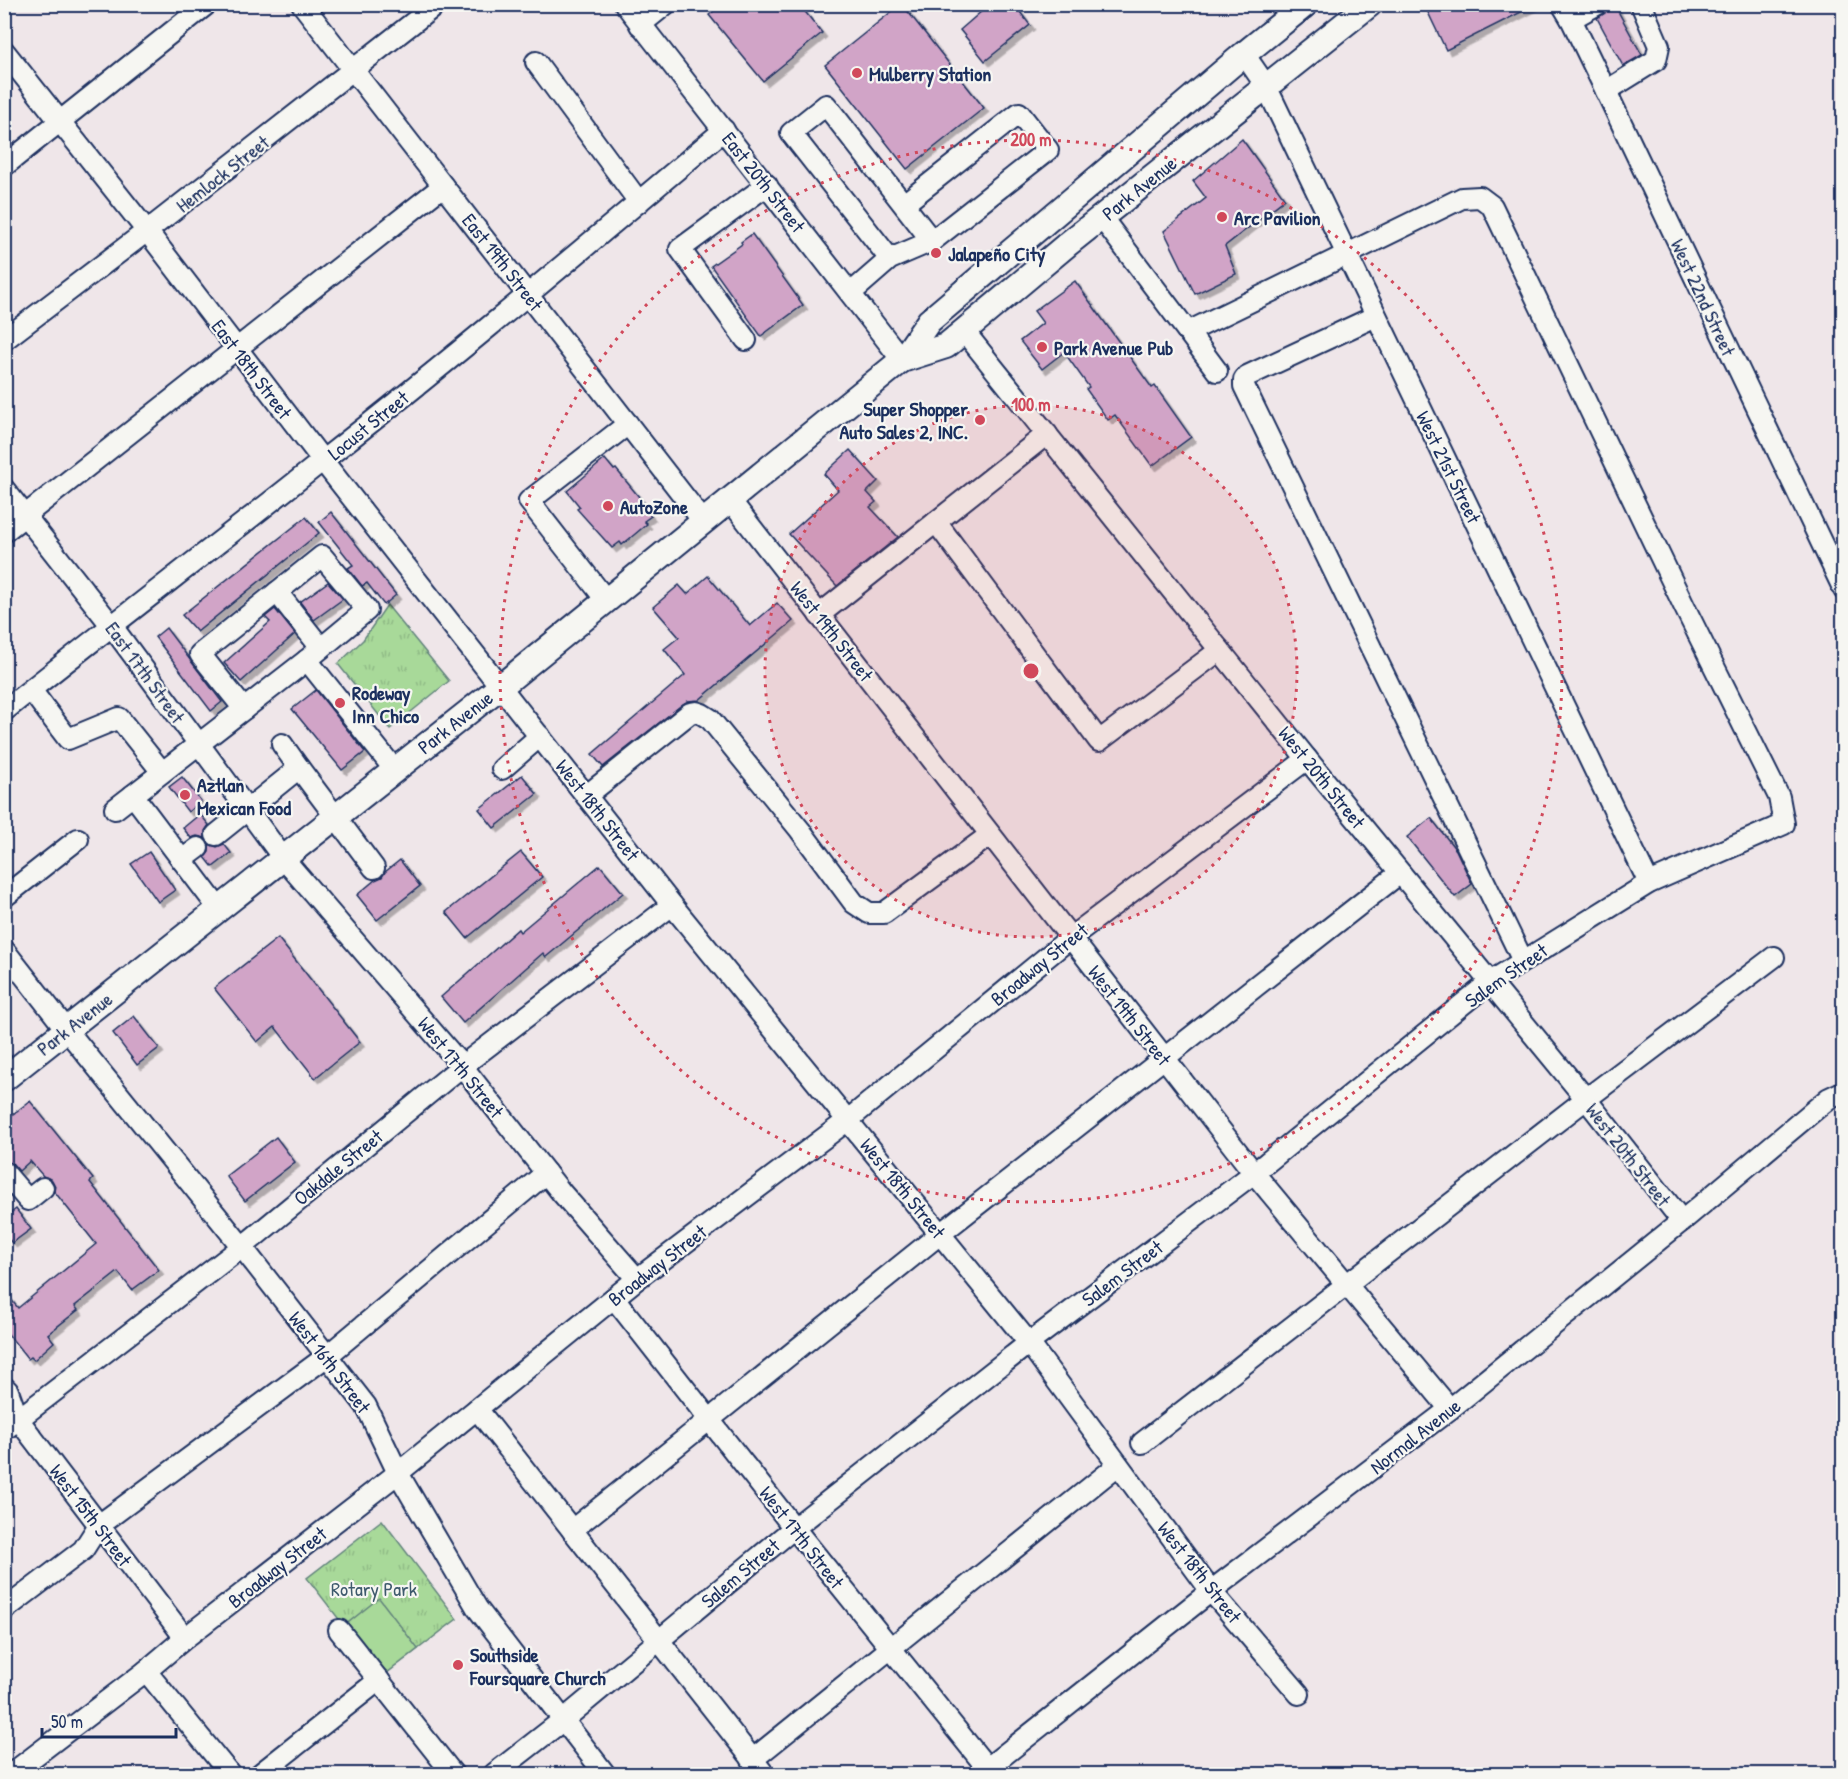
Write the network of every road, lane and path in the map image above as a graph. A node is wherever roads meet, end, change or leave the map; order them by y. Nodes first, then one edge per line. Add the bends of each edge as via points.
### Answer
1 (207, 4) edge
2 (302, 4) edge
3 (437, 4) edge
4 (625, 4) edge
5 (666, 4) edge
6 (1306, 4) edge
7 (1370, 4) edge
8 (1598, 4) edge
9 (1641, 4) edge
10 (1566, 12) edge
11 (640, 25) junction
12 (4, 51) edge
13 (1244, 54) junction
14 (536, 62) dead end
15 (352, 70) junction
16 (1266, 86) junction
17 (1606, 91) junction
18 (60, 121) junction
19 (724, 130) junction
20 (4, 166) edge
21 (767, 185) junction
22 (443, 186) junction
23 (639, 202) junction
24 (903, 204) junction
25 (1102, 218) junction
26 (147, 231) junction
27 (932, 241) junction
28 (1347, 254) junction
29 (890, 259) junction
30 (851, 293) junction
31 (528, 294) junction
32 (1376, 316) junction
33 (964, 331) junction
34 (1188, 332) junction
35 (4, 340) edge
36 (746, 340) dead end
37 (237, 349) junction
38 (902, 360) junction
39 (1217, 371) dead end
40 (628, 424) junction
41 (1047, 434) junction
42 (322, 461) junction
43 (4, 489) edge
44 (730, 500) junction
45 (25, 516) junction
46 (703, 521) junction
47 (936, 522) junction
48 (4, 532) edge
49 (1844, 590) edge
50 (277, 592) junction
51 (606, 600) junction
52 (819, 615) junction
53 (111, 625) junction
54 (1220, 650) junction
55 (314, 654) junction
56 (500, 687) junction
57 (30, 690) junction
58 (244, 709) junction
59 (4, 711) edge
60 (540, 736) junction
61 (199, 744) junction
62 (282, 744) dead end
63 (1307, 759) junction
64 (299, 768) junction
65 (394, 769) junction
66 (502, 769) dead end
67 (162, 772) junction
68 (133, 795) junction
69 (586, 796) junction
70 (115, 809) dead end
71 (246, 809) junction
72 (335, 817) junction
73 (216, 835) dead end
74 (990, 835) junction
75 (78, 839) dead end
76 (198, 848) dead end
77 (283, 858) junction
78 (182, 861) junction
79 (374, 868) dead end
80 (1400, 873) junction
81 (1648, 883) junction
82 (4, 897) edge
83 (672, 904) junction
84 (219, 909) junction
85 (1070, 938) junction
86 (4, 950) edge
87 (1774, 957) dead end
88 (1523, 961) junction
89 (1490, 982) junction
90 (66, 1029) junction
91 (1164, 1058) junction
92 (462, 1066) junction
93 (4, 1079) edge
94 (1844, 1091) edge
95 (1586, 1099) junction
96 (848, 1120) junction
97 (4, 1172) edge
98 (546, 1173) junction
99 (1254, 1173) junction
100 (43, 1188) dead end
101 (1682, 1221) junction
102 (940, 1234) junction
103 (242, 1247) junction
104 (637, 1279) junction
105 (1347, 1284) junction
106 (614, 1298) junction
107 (1029, 1343) junction
108 (327, 1356) junction
109 (4, 1387) edge
110 (477, 1409) junction
111 (1450, 1409) junction
112 (709, 1420) junction
113 (11, 1425) edge
114 (1142, 1443) dead end
115 (1118, 1465) junction
116 (398, 1473) junction
117 (99, 1525) junction
118 (794, 1528) junction
119 (572, 1530) junction
120 (1211, 1591) junction
121 (4, 1610) edge
122 (339, 1630) dead end
123 (185, 1638) junction
124 (658, 1641) junction
125 (890, 1648) junction
126 (146, 1671) junction
127 (379, 1680) junction
128 (1299, 1694) dead end
129 (562, 1721) junction
130 (758, 1767) edge
131 (986, 1773) edge
132 (11, 1774) edge
133 (230, 1774) edge
134 (260, 1774) edge
135 (453, 1774) edge
136 (494, 1774) edge
137 (605, 1774) edge

1 - 18 street
2 - 15 street, East 19th Street
3 - 15 street, Hemlock Street
4 - 11 street, East 20th Street
5 - 11 street
6 - 13 main road, Park Avenue
7 - 16 main road, Park Avenue
8 - 10 street
9 - 17 street via 1659,46 1656,60
10 - 17 street, West 22nd Street
11 - 19 street, East 20th Street
12 - 18 street, East 18th Street
13 - 16 street, West 21st Street
13 - 38 main road, Park Avenue via 929,321
14 - 23 street
15 - 22 street, East 19th Street
15 - 26 street, Hemlock Street
16 - 25 main road, Park Avenue
16 - 28 street, West 21st Street
17 - 49 street, West 22nd Street
18 - 20 street
18 - 26 street, East 18th Street
19 - 21 street, East 20th Street
19 - 23 street, Locust Street
21 - 30 street, East 20th Street
21 - 36 street via 680,249
22 - 31 street, East 19th Street
22 - 37 street
23 - 31 street, Locust Street
24 - 27 street
24 - 27 street via 1019,113 1048,150
24 - 29 street via 826,105 791,133
25 - 33 main road, Park Avenue
25 - 34 street
26 - 35 street, Hemlock Street
26 - 37 street, East 18th Street
27 - 29 street
28 - 32 street, West 21st Street
28 - 34 street
28 - 81 street, Salem Street via 1462,198 1480,197 1492,206 1779,797 1784,824
29 - 30 street
30 - 38 street, East 20th Street
31 - 40 street, East 19th Street
31 - 42 street, Locust Street
32 - 81 street, West 21st Street
32 - 88 street via 1247,376 1244,386
33 - 38 main road, Park Avenue via 946,346
33 - 41 street, West 20th Street
34 - 39 street
37 - 42 street, East 18th Street
37 - 45 street
38 - 44 main road, Park Avenue
40 - 46 street, East 19th Street
40 - 51 street via 530,501
41 - 47 street
41 - 54 street, West 20th Street
42 - 53 street, Locust Street
42 - 56 street, East 18th Street
43 - 45 street, East 17th Street
44 - 46 main road, Park Avenue
44 - 52 street, West 19th Street
45 - 48 street
45 - 53 street, East 17th Street
46 - 51 main road, Park Avenue
47 - 52 street
47 - 54 street via 1099,741
50 - 55 street
50 - 55 street via 322,556 367,610
50 - 58 street via 200,654
51 - 56 main road, Park Avenue
52 - 74 street, West 19th Street
53 - 57 street, Locust Street
53 - 61 street, East 17th Street
54 - 63 street, West 20th Street
55 - 58 street
55 - 65 street
56 - 60 street, West 18th Street
56 - 65 main road, Park Avenue
57 - 59 street, Locust Street
57 - 67 street via 68,739 119,718
58 - 61 street
60 - 66 street
60 - 69 street, West 18th Street
61 - 67 street
61 - 71 street, East 17th Street
62 - 64 street
63 - 80 street, West 20th Street
63 - 85 street, Broadway Street
64 - 71 street
64 - 72 street
65 - 72 main road, Park Avenue
67 - 68 street
68 - 70 street
68 - 78 street
69 - 74 street via 696,712 710,719 854,903 869,913 884,914
69 - 83 street, West 18th Street
71 - 73 street
71 - 77 street, East 17th Street
72 - 77 main road, Park Avenue
72 - 79 street
74 - 85 street, West 19th Street
75 - 82 street
76 - 78 street
77 - 84 main road, Park Avenue
77 - 92 street, West 17th Street
78 - 84 street
80 - 89 street, West 20th Street
80 - 91 street
81 - 88 street, Salem Street
83 - 92 street, Oakdale Street
83 - 96 street, West 18th Street
84 - 90 main road, Park Avenue
85 - 91 street, West 19th Street
85 - 96 street, Broadway Street
86 - 90 street, West 16th Street
87 - 95 street
88 - 89 street, Salem Street
89 - 95 street, West 20th Street
89 - 99 street, Salem Street
90 - 93 main road, Park Avenue
90 - 103 street, West 16th Street
91 - 99 street, West 19th Street
91 - 102 street
92 - 98 street, West 17th Street
92 - 103 street, Oakdale Street
94 - 101 street, Normal Avenue via 1829,1098
95 - 101 street, West 20th Street
95 - 105 street
96 - 102 street, West 18th Street
96 - 104 street, Broadway Street
97 - 100 street via 28,1200
98 - 104 street, West 17th Street
98 - 108 street
99 - 105 street, West 19th Street
99 - 107 street, Salem Street
101 - 111 street, Normal Avenue
102 - 107 street, West 18th Street
102 - 112 street
103 - 108 street, West 16th Street
103 - 113 street, Oakdale Street
104 - 106 street, Broadway Street
105 - 111 street, West 19th Street
105 - 114 street
106 - 110 street, Broadway Street
106 - 112 street, West 17th Street
107 - 115 street, West 18th Street
107 - 118 street, Salem Street
108 - 116 street, West 16th Street via 366,1406
108 - 117 street
109 - 113 street, West 15th Street via 8,1391
110 - 116 street, Broadway Street
110 - 119 street
111 - 120 street, Normal Avenue
112 - 118 street, West 17th Street
112 - 119 street
113 - 117 street, West 15th Street
115 - 120 street, West 18th Street
115 - 125 street
116 - 123 street, Broadway Street
116 - 129 street, West 16th Street via 477,1608
117 - 121 street via 82,1550
117 - 123 street, West 15th Street
118 - 124 street, Salem Street
118 - 125 street, West 17th Street
119 - 124 street
120 - 128 street, West 18th Street
120 - 131 street, Normal Avenue
122 - 127 street
123 - 126 street, Broadway Street
124 - 129 street, Salem Street
124 - 130 street
125 - 130 street
125 - 131 street, West 17th Street
126 - 132 street, Broadway Street
126 - 133 street
127 - 134 street
127 - 135 street
129 - 136 street, Salem Street
129 - 137 street, West 16th Street

